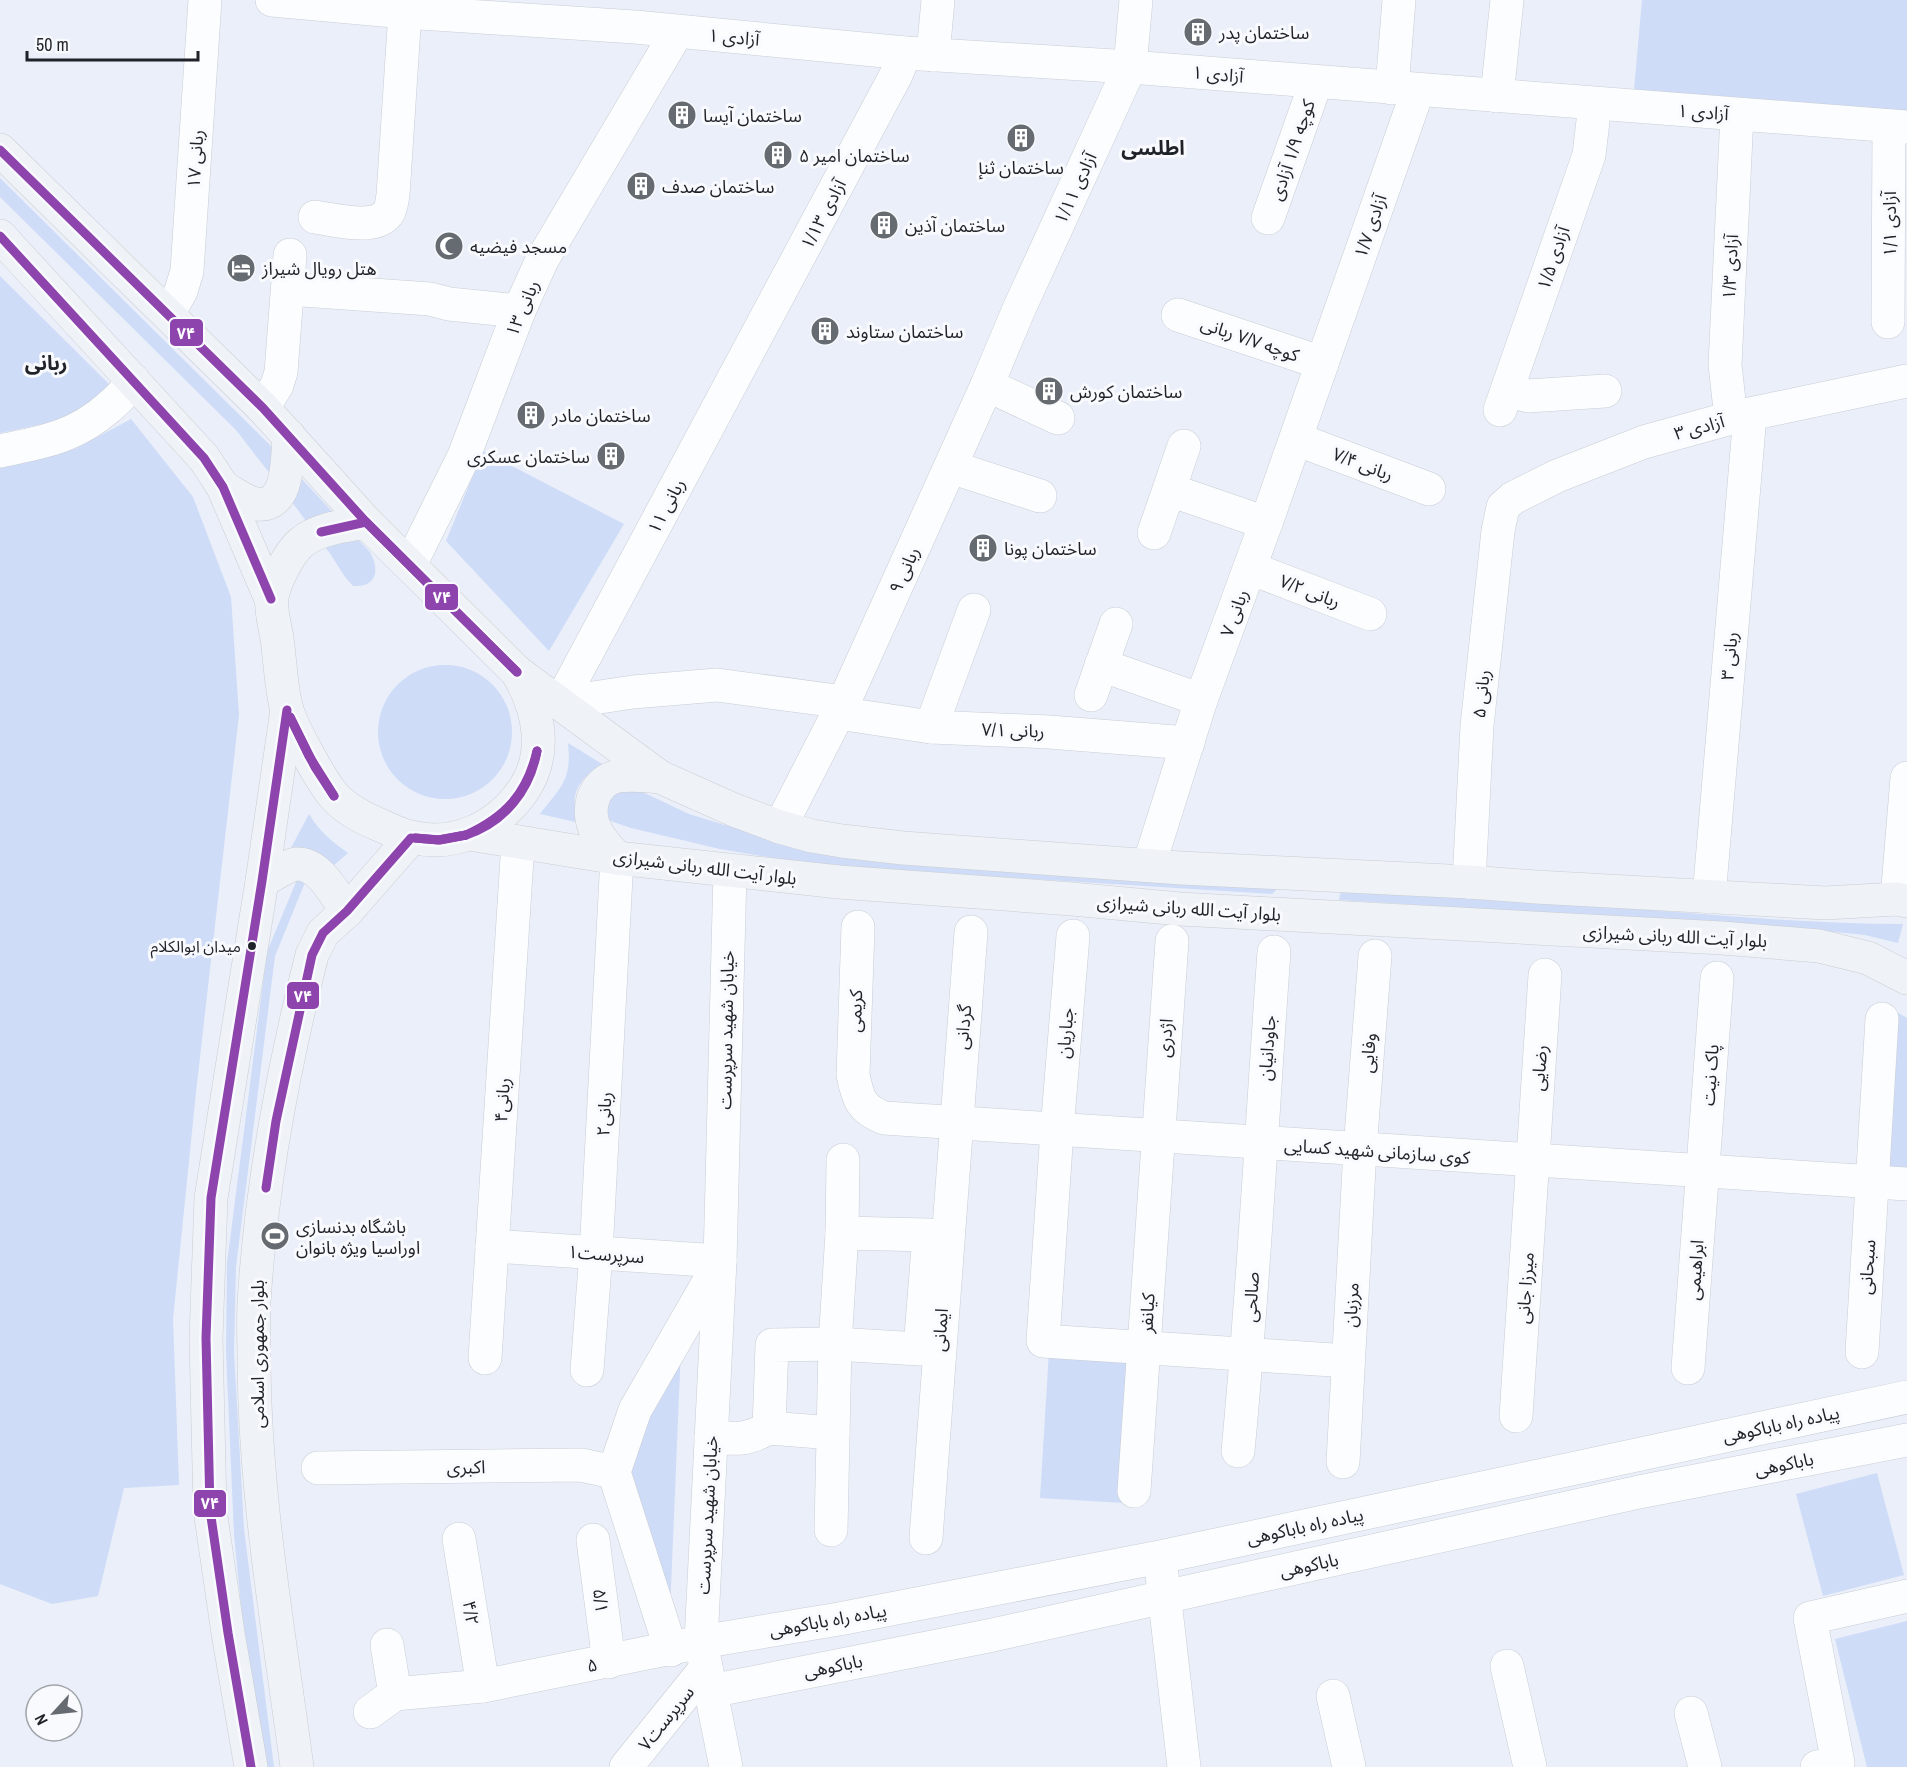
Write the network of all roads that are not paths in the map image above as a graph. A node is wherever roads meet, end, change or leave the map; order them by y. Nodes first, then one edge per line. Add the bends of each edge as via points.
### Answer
1 (205, 0) edge
2 (938, 0) edge
3 (1136, 0) edge
4 (1399, 0) edge
5 (1507, 0) edge
6 (289, 1) edge
7 (531, 10) edge
8 (405, 12) junction
9 (637, 14) edge
10 (677, 32) junction
11 (919, 54) junction
12 (1131, 67) junction
13 (1316, 82) junction
14 (1405, 89) junction
15 (1497, 96) junction
16 (1595, 104) junction
17 (1737, 115) junction
18 (1898, 126) edge
19 (0, 150) edge
20 (315, 218) dead end
21 (1268, 218) dead end
22 (0, 236) edge
23 (290, 255) dead end
24 (288, 289) junction
25 (772, 309) joint
26 (1019, 309) joint
27 (519, 311) junction
28 (168, 314) junction
29 (1179, 315) dead end
30 (1888, 322) dead end
31 (1322, 363) junction
32 (133, 380) junction
33 (1907, 381) edge
34 (987, 385) junction
35 (1605, 391) dead end
36 (263, 408) junction
37 (1740, 417) junction
38 (1058, 418) dead end
39 (289, 436) junction
40 (1296, 439) junction
41 (1184, 446) dead end
42 (0, 451) edge
43 (951, 467) junction
44 (223, 487) junction
45 (1429, 489) dead end
46 (1170, 490) junction
47 (1040, 496) dead end
48 (1503, 507) joint
49 (366, 522) junction
50 (1266, 523) junction
51 (1154, 533) dead end
52 (410, 565) junction
53 (1250, 568) junction
54 (272, 599) junction
55 (974, 610) dead end
56 (1370, 614) dead end
57 (1116, 624) dead end
58 (517, 672) junction
59 (1201, 700) junction
60 (560, 703) junction
61 (841, 707) junction
62 (287, 710) junction
63 (931, 727) junction
64 (1188, 743) junction
65 (660, 777) junction
66 (1907, 778) edge
67 (780, 827) junction
68 (469, 834) junction
69 (411, 838) junction
70 (518, 842) junction
71 (617, 858) junction
72 (1149, 865) junction
73 (730, 870) junction
74 (1315, 876) junction
75 (262, 881) junction
76 (1469, 882) junction
77 (1708, 897) junction
78 (1902, 900) edge
79 (346, 911) junction
80 (1311, 916) junction
81 (858, 927) dead end
82 (970, 932) dead end
83 (1074, 936) dead end
84 (1172, 941) dead end
85 (1275, 952) dead end
86 (1375, 956) dead end
87 (1545, 975) dead end
88 (1717, 978) dead end
89 (1907, 978) edge
90 (1882, 1019) dead end
91 (857, 1096) joint
92 (955, 1122) junction
93 (1057, 1130) junction
94 (1158, 1135) junction
95 (1260, 1143) junction
96 (1360, 1149) junction
97 (843, 1160) dead end
98 (1533, 1161) junction
99 (1702, 1172) junction
100 (1873, 1182) junction
101 (1907, 1184) edge
102 (842, 1233) junction
103 (492, 1246) junction
104 (596, 1253) junction
105 (720, 1262) junction
106 (835, 1344) junction
107 (1145, 1347) junction
108 (1862, 1352) dead end
109 (1247, 1354) junction
110 (485, 1358) dead end
111 (1348, 1361) junction
112 (1688, 1368) dead end
113 (587, 1370) dead end
114 (1907, 1398) edge
115 (1516, 1416) dead end
116 (769, 1428) junction
117 (833, 1433) junction
118 (711, 1437) junction
119 (1907, 1440) edge
120 (1238, 1451) dead end
121 (1342, 1462) dead end
122 (318, 1468) dead end
123 (614, 1472) junction
124 (1134, 1491) dead end
125 (831, 1530) dead end
126 (926, 1538) dead end
127 (459, 1539) dead end
128 (594, 1540) dead end
129 (1160, 1557) junction
130 (1907, 1596) edge
131 (387, 1645) dead end
132 (609, 1662) junction
133 (697, 1663) junction
134 (1507, 1666) dead end
135 (483, 1686) junction
136 (1333, 1696) dead end
137 (1691, 1713) dead end
138 (251, 1767) edge
139 (297, 1767) edge
140 (626, 1767) edge
141 (726, 1767) edge
142 (1184, 1767) edge
143 (1349, 1767) edge
144 (1530, 1767) edge
145 (1705, 1767) edge
146 (1818, 1767) edge

1 - 28 street, ربانی ۱۷ via 187,271
2 - 11 street, آزادی ۱/۱۳
3 - 12 street
4 - 14 street, آزادی ۱/۷
5 - 15 street
6 - 8 street, آزادی ۱
7 - 8 street, آزادی ۱
7 - 9 street, آزادی ۱
8 - 20 street via 389,212 379,221 369,223
9 - 10 street, آزادی ۱
10 - 11 street, آزادی ۱
10 - 27 street, ربانی ۱۳ via 542,260
11 - 12 street, آزادی ۱
11 - 25 street, آزادی ۱/۱۳ via 897,75
12 - 13 street, آزادی ۱
12 - 26 street, آزادی ۱/۱۱
13 - 14 street, آزادی ۱
13 - 21 street, کوچه ۱/۹ آزادی
14 - 15 street, آزادی ۱
14 - 31 street, آزادی ۱/۷
15 - 16 street, آزادی ۱
16 - 17 street, آزادی ۱
16 - 35 street, آزادی ۱/۵ via 1589,155 1503,400
17 - 18 street, آزادی ۱
17 - 37 street, آزادی ۱/۳ via 1725,365
18 - 30 street, آزادی ۱/۱
19 - 28 main road
22 - 32 main road
23 - 24 street
24 - 27 street via 430,298 449,304
24 - 36 street via 280,372
25 - 60 street, ربانی ۱۱
26 - 34 street, ربانی ۹
27 - 52 street, ربانی ۱۳ via 464,456
28 - 36 main road
29 - 31 street, کوچه ۷/۷ ربانی
31 - 40 street, ربانی ۷
32 - 42 street via 126,392 91,422 59,438
32 - 44 main road via 204,458
33 - 37 street, ۳ آزادی
34 - 38 street
34 - 43 street, ربانی ۹
36 - 39 main road
37 - 48 street, ۳ آزادی via 1644,442 1557,476
37 - 77 street, ربانی ۳
39 - 44 main road via 283,489 277,498 263,504 251,503
39 - 49 main road
40 - 45 street, ربانی ۷/۴
40 - 50 street, ربانی ۷
41 - 46 street
43 - 47 street
43 - 61 street, ربانی ۹
44 - 54 main road
46 - 50 street
46 - 51 street
48 - 76 street, ربانی ۵ via 1477,726
49 - 52 main road
49 - 54 main road via 321,532 301,542 286,560
50 - 53 street, ربانی ۷
52 - 58 main road
53 - 56 street, ربانی ۷/۲
53 - 59 street, ربانی ۷
54 - 62 main road
55 - 63 street
57 - 59 street via 1096,680
58 - 60 main road
58 - 68 main road via 537,717 534,766 510,808 491,824
59 - 64 street, ربانی ۷
60 - 61 street, ربانی ۷/۱ via 717,685
60 - 65 main road
61 - 63 street, ربانی ۷/۱
61 - 67 street, ربانی ۹
62 - 69 main road via 315,767 335,797 359,816
62 - 75 main road
63 - 64 street, ربانی ۷/۱
64 - 72 street, ربانی ۷
65 - 67 main road
65 - 71 main road via 617,776 594,792 591,805 597,835
66 - 78 street
67 - 72 main road via 812,836 903,848
68 - 69 main road via 440,840
68 - 70 main road, بلوار آیت الله ربانی شیرازی
69 - 79 main road, بلوار جمهوری اسلامی
70 - 71 main road, بلوار آیت الله ربانی شیرازی
70 - 103 street, ربانی۴
71 - 73 main road, بلوار آیت الله ربانی شیرازی
71 - 104 street, ربانی۲
72 - 74 main road
73 - 80 main road, بلوار آیت الله ربانی شیرازی via 838,882
73 - 105 street, خیابان شهید سرپرست
74 - 76 main road
74 - 80 main road
75 - 79 main road via 296,864 310,866
75 - 138 main road via 211,1198 207,1338 210,1510
76 - 77 main road
77 - 78 main road via 1826,903
79 - 139 main road, بلوار جمهوری اسلامی via 323,933 306,977 267,1172 254,1304 259,1471
80 - 89 main road, بلوار آیت الله ربانی شیرازی via 1819,946 1868,958
81 - 91 street, کریمی via 853,1075
82 - 92 street, گردانی
83 - 93 street, جباریان
84 - 94 street, اژدری
85 - 95 street, جاودانیان
86 - 96 street, وفایی
87 - 98 street, رضایی
88 - 99 street, پاک نیت
90 - 100 street, سبحانی
91 - 92 street, کوی سازمانی شهید کسایی via 870,1113 884,1119
92 - 93 street, کوی سازمانی شهید کسایی
92 - 126 street, ایمانی
93 - 94 street, کوی سازمانی شهید کسایی
93 - 107 street, جباریان via 1043,1341
94 - 95 street, کوی سازمانی شهید کسایی
94 - 107 street, کیانفر
95 - 96 street, کوی سازمانی شهید کسایی
95 - 109 street, صالحی
96 - 98 street, کوی سازمانی شهید کسایی
96 - 111 street, مرزبان
97 - 102 street
98 - 99 street, کوی سازمانی شهید کسایی
98 - 115 street, میرزا جانی
99 - 100 street, کوی سازمانی شهید کسایی
99 - 112 street, ابراهیمی
100 - 101 street, کوی سازمانی شهید کسایی
100 - 108 street, سبحانی
102 - 106 street
102 - 106 street via 928,1235 920,1349
103 - 104 street, سرپرست۱
103 - 110 street, ربانی۴
104 - 105 street, سرپرست۱
104 - 113 street, ربانی۲
105 - 118 street, خیابان شهید سرپرست
105 - 123 street, خیابان شهید سرپرست via 634,1410
106 - 116 street via 772,1345
106 - 117 street
107 - 109 street
107 - 124 street, کیانفر
109 - 111 street
109 - 120 street, صالحی
111 - 121 street, مرزبان
114 - 129 street, پیاده راه باباکوهی
116 - 117 street
116 - 118 street via 751,1437
117 - 125 street
118 - 133 street, خیابان شهید سرپرست
119 - 133 street, باباکوهی via 1639,1492 988,1636
122 - 123 street, اکبری via 581,1465
123 - 133 street, خیابان شهید سرپرست
127 - 135 street, ۴/۲
128 - 132 street, ۵/۱
129 - 133 street, پیاده راه باباکوهی via 839,1619
129 - 142 street
130 - 146 street via 1810,1618 1838,1763
131 - 135 street, ۵ via 382,1703
132 - 133 street, ۵
132 - 135 street, ۵
133 - 140 street, سرپرست۷
133 - 141 street, خیابان شهید سرپرست
134 - 144 street
136 - 143 street
137 - 145 street

